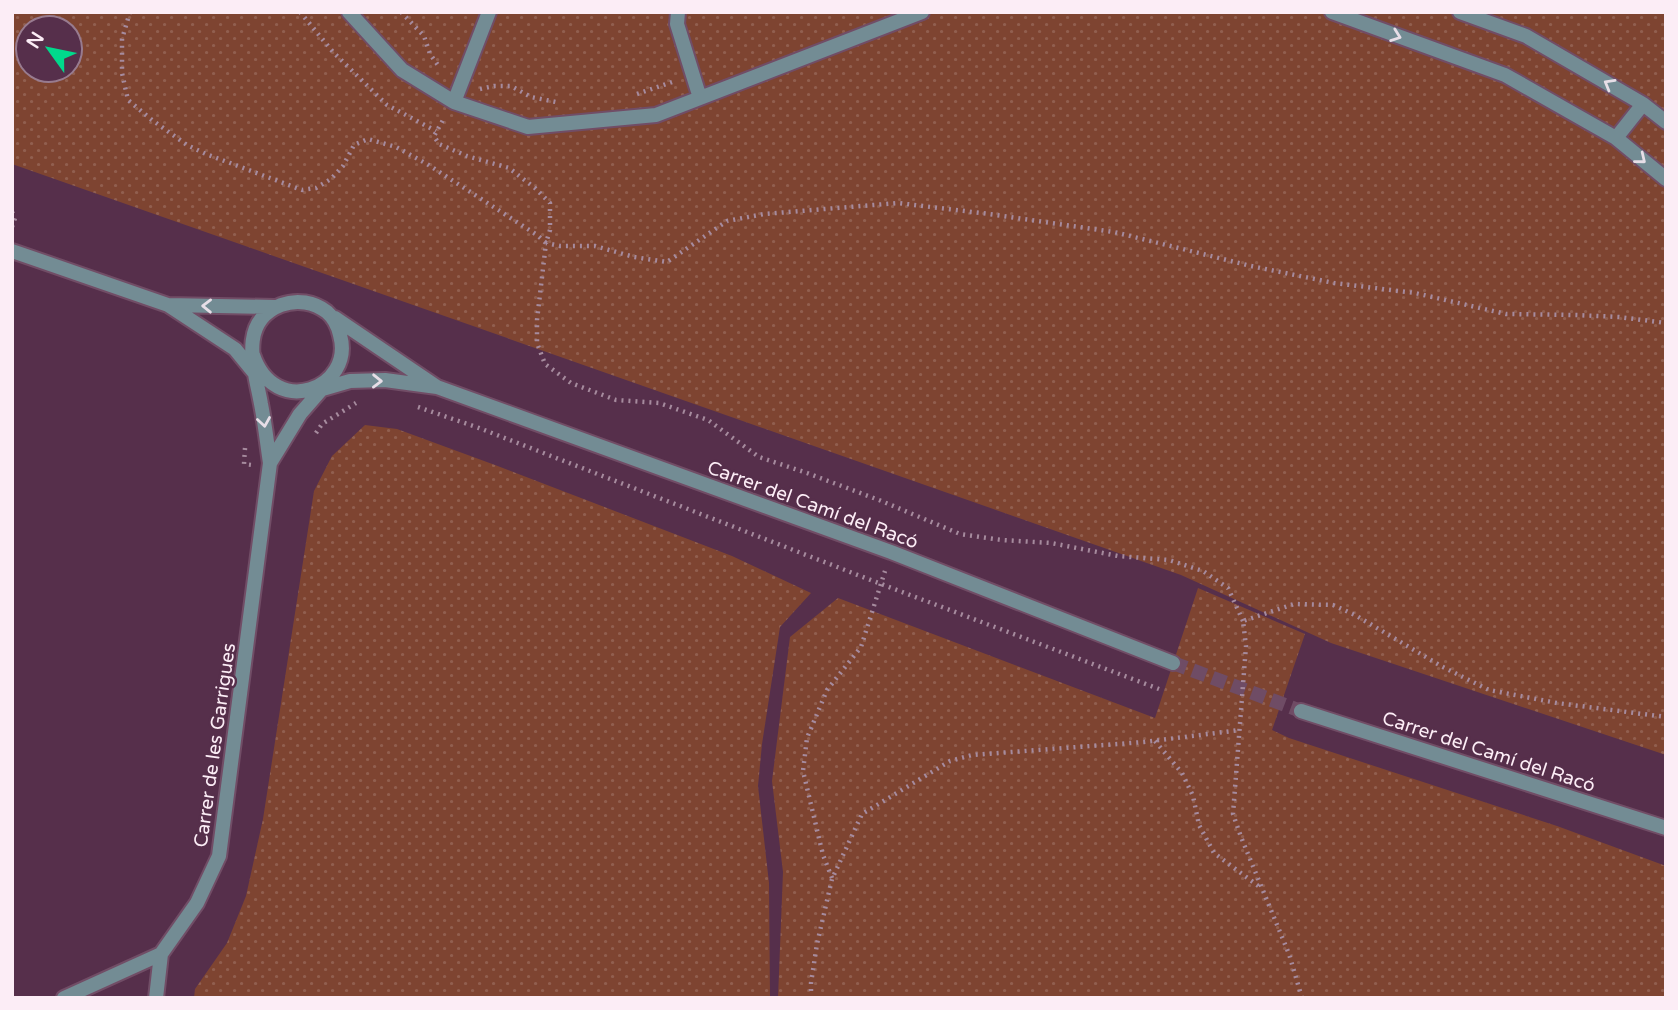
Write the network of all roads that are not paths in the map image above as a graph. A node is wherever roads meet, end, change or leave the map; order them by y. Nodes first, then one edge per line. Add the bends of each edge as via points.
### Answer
1 (349, 12) edge
2 (489, 12) edge
3 (678, 12) edge
4 (922, 12) edge
5 (1332, 12) edge
6 (1460, 12) edge
7 (700, 97) junction
8 (454, 102) junction
9 (1643, 104) junction
10 (1666, 122) edge
11 (1616, 138) junction
12 (1666, 179) edge
13 (12, 251) edge
14 (168, 305) junction
15 (275, 307) junction
16 (329, 314) junction
17 (253, 355) junction
18 (254, 372) junction
19 (267, 381) junction
20 (437, 387) junction
21 (319, 388) junction
22 (270, 466) junction
23 (1173, 663) tunnel mouth
24 (1301, 711) tunnel mouth
25 (1666, 828) edge
26 (161, 954) junction
27 (64, 998) edge
28 (156, 998) edge

1 - 8 street via 402,70
2 - 8 street
3 - 7 street via 677,24
4 - 7 street
5 -> 11 street via 1505,75
9 -> 6 street via 1526,36
7 - 8 street via 656,115 528,127
9 - 10 street
9 - 11 street
11 -> 12 street
13 - 14 street
15 -> 14 street
14 - 18 street via 236,349
15 - 16 street via 303,302
15 - 17 street via 256,328
16 - 20 street, Carrer del Camí del Racó
16 - 21 street via 338,326 341,357
17 - 18 street, Carrer de les Garrigues
17 - 19 street
18 - 19 street
18 -> 22 street, Carrer de les Garrigues
19 - 21 street via 295,392
21 -> 20 street, Carrer del Camí del Racó via 385,380
20 - 23 street, Carrer del Camí del Racó via 891,552
21 - 22 street, Carrer de les Garrigues
22 - 26 street, Carrer de les Garrigues via 219,856 197,903
24 - 25 street, Carrer del Camí del Racó
26 - 27 street
26 - 28 street

